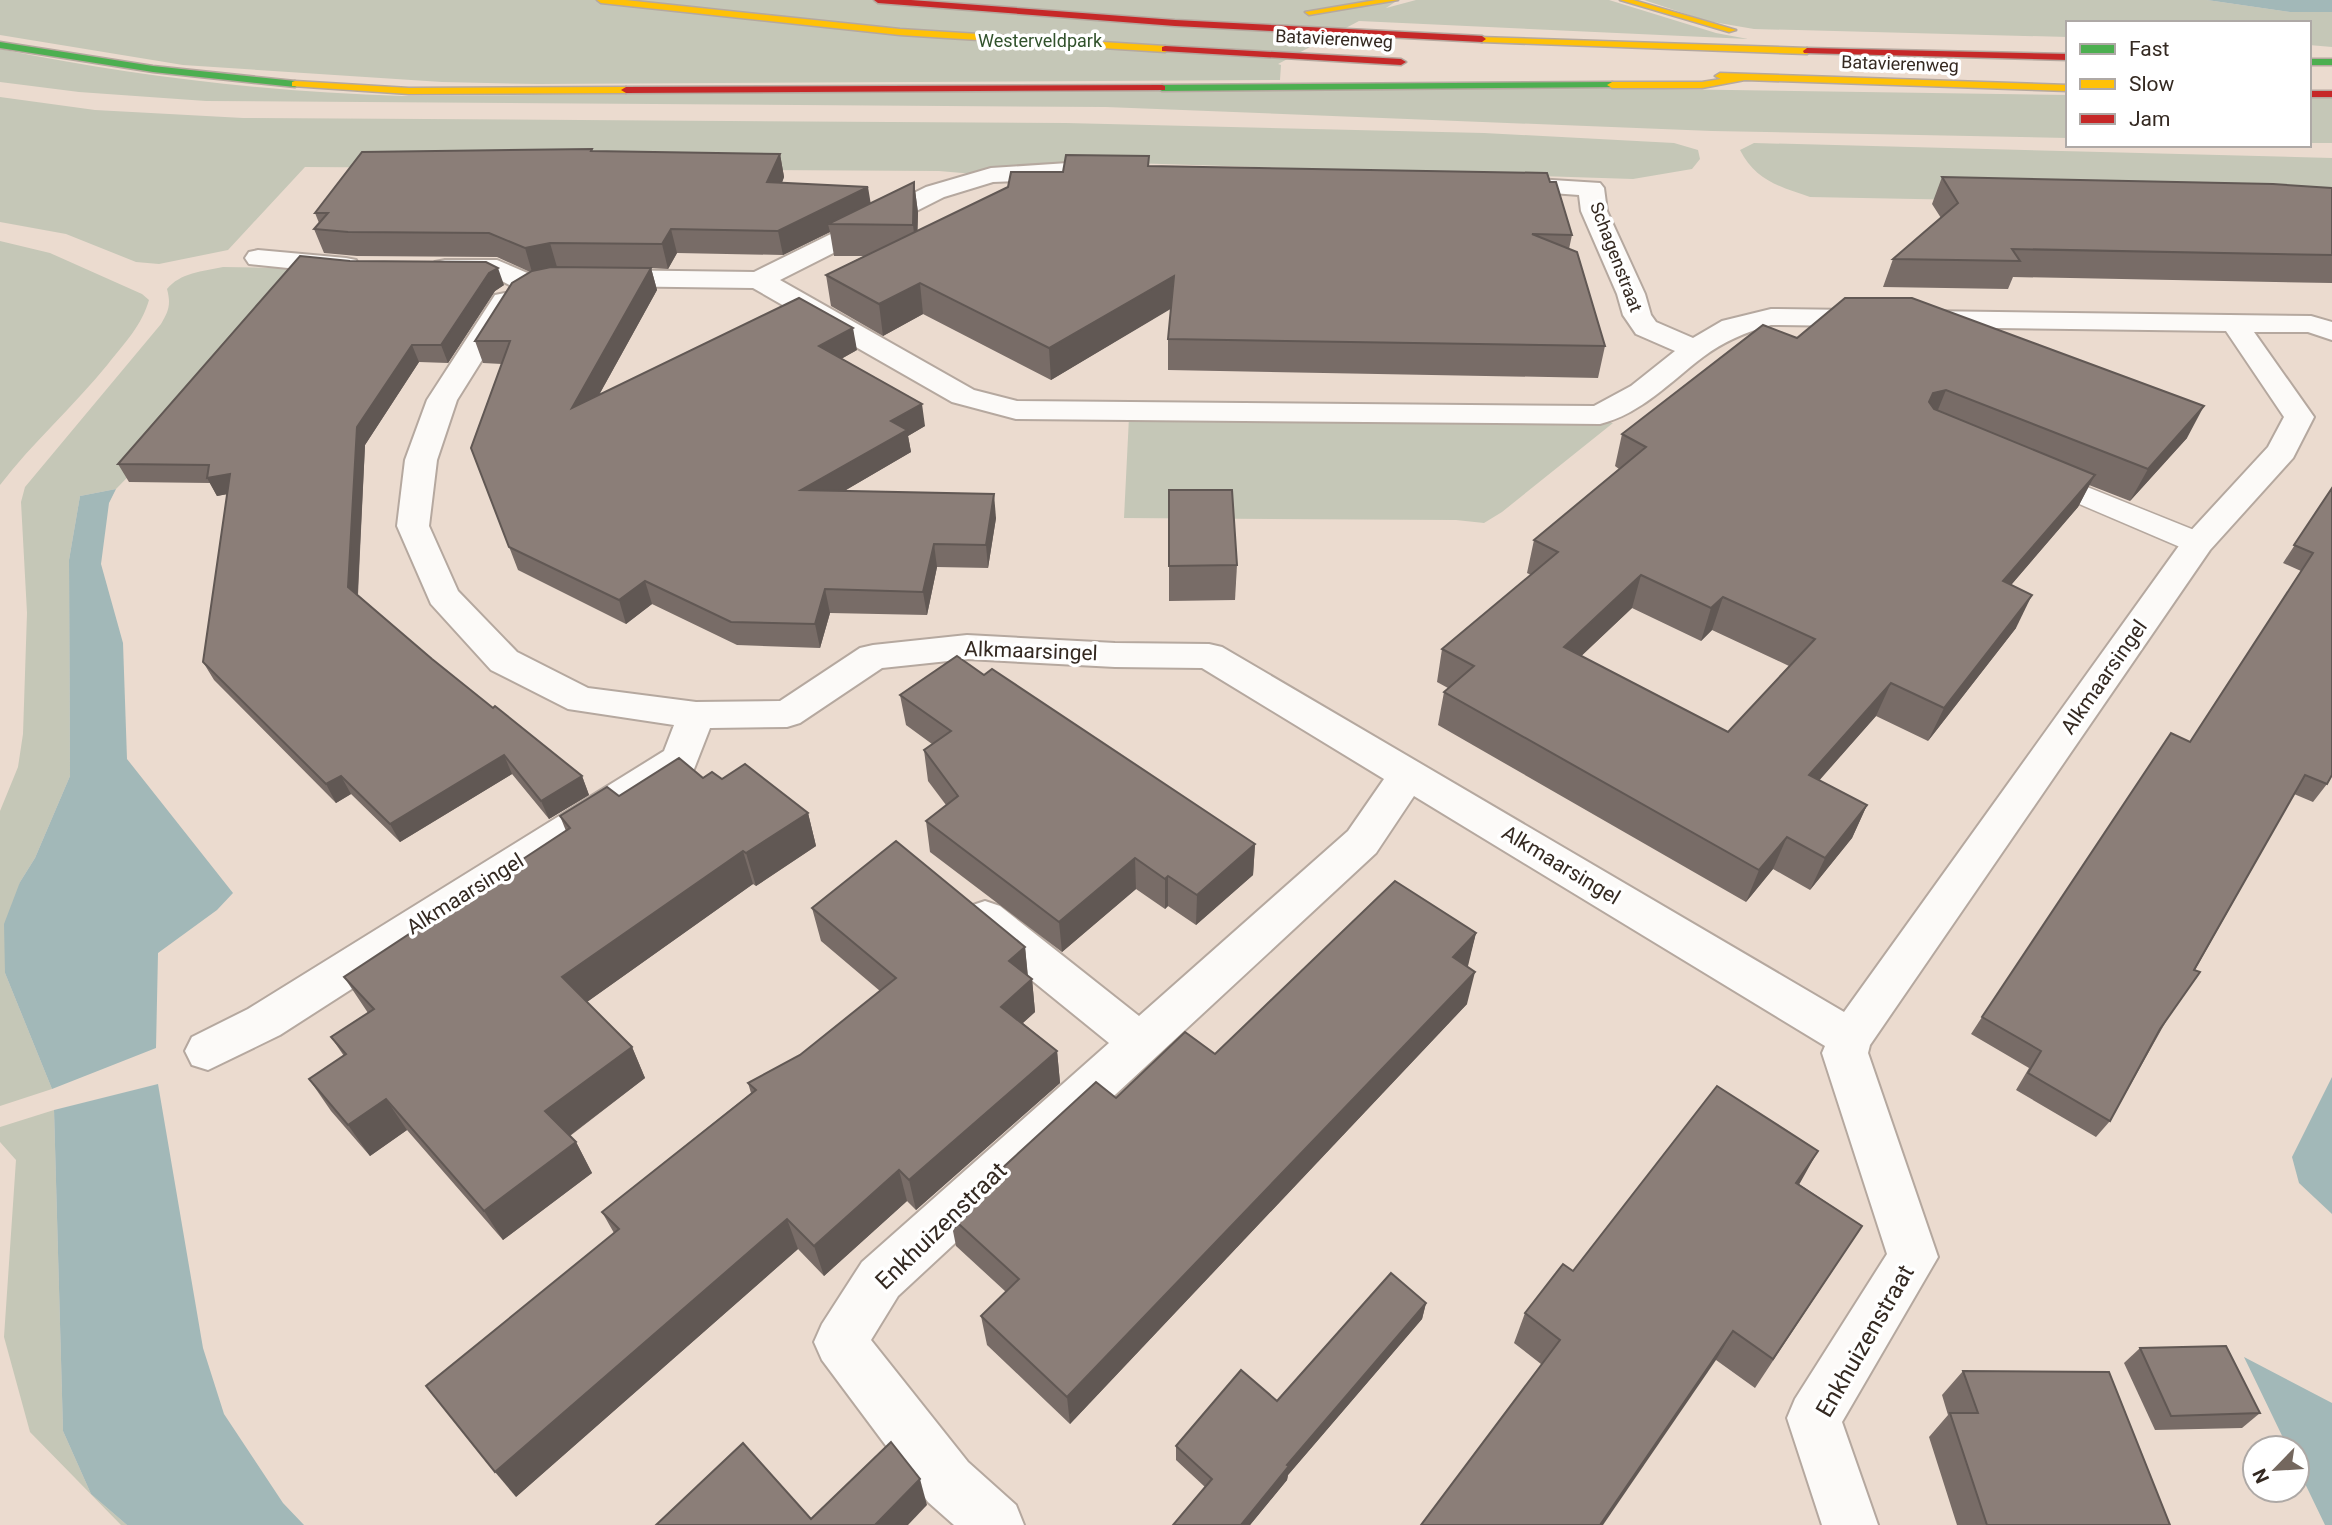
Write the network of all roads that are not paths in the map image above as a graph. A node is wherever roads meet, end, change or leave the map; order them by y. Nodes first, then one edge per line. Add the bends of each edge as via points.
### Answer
1 (601, 0) edge
2 (878, 0) edge
3 (1394, 0) edge
4 (1624, 0) edge
5 (1167, 22) junction
6 (0, 45) edge
7 (1851, 52) junction
8 (2066, 57) edge
9 (1414, 62) dead end
10 (2311, 62) edge
11 (2332, 62) edge
12 (1566, 69) dead end
13 (1745, 77) junction
14 (2066, 88) edge
15 (2311, 94) edge
16 (2332, 94) edge
17 (1138, 173) edge
18 (1486, 184) edge
19 (257, 258) dead end
20 (371, 267) edge
21 (413, 267) edge
22 (552, 280) junction
23 (759, 280) junction
24 (2234, 323) junction
25 (2332, 331) edge
26 (1695, 349) junction
27 (2021, 469) edge
28 (2198, 543) junction
29 (696, 715) junction
30 (1408, 774) junction
31 (954, 893) edge
32 (1850, 1038) junction
33 (1139, 1042) junction
34 (208, 1051) dead end
35 (996, 1525) edge
36 (1850, 1525) edge

1 - 9 main road, Batavierenweg via 953,36
2 - 5 main road, Batavierenweg
3 - 5 main road via 1297,13
4 - 7 main road via 1699,23
5 - 7 main road, Batavierenweg
6 - 13 main road via 190,75 422,91 1702,85
7 - 8 main road, Batavierenweg
10 - 11 main road
12 - 13 main road, Batavierenweg
13 - 14 main road, Batavierenweg
15 - 16 main road
17 - 23 street via 1068,170 991,175 935,192
18 - 26 street, Schagenstraat via 1591,188 1594,211 1637,315 1646,328
19 - 20 street
21 - 22 street via 497,268
22 - 23 street
22 - 29 street, Alkmaarsingel via 507,298 442,400 421,460 413,526 443,596 504,661 581,700
23 - 26 street via 963,396 1016,410 1600,415 1642,392
24 - 25 street via 2311,324
24 - 26 street via 1771,317 1732,327
24 - 28 street, Alkmaarsingel via 2299,417 2281,451
27 - 28 lane
28 - 32 street, Alkmaarsingel
29 - 30 street, Alkmaarsingel via 787,714 873,657 967,646 1209,656
29 - 34 street, Alkmaarsingel via 680,759 264,1022
30 - 32 street, Alkmaarsingel
30 - 33 street, Enkhuizenstraat via 1362,842
31 - 33 street
32 - 36 street, Enkhuizenstraat via 1845,1053 1913,1257 1814,1418
33 - 35 street, Enkhuizenstraat via 880,1279 840,1342 948,1482

